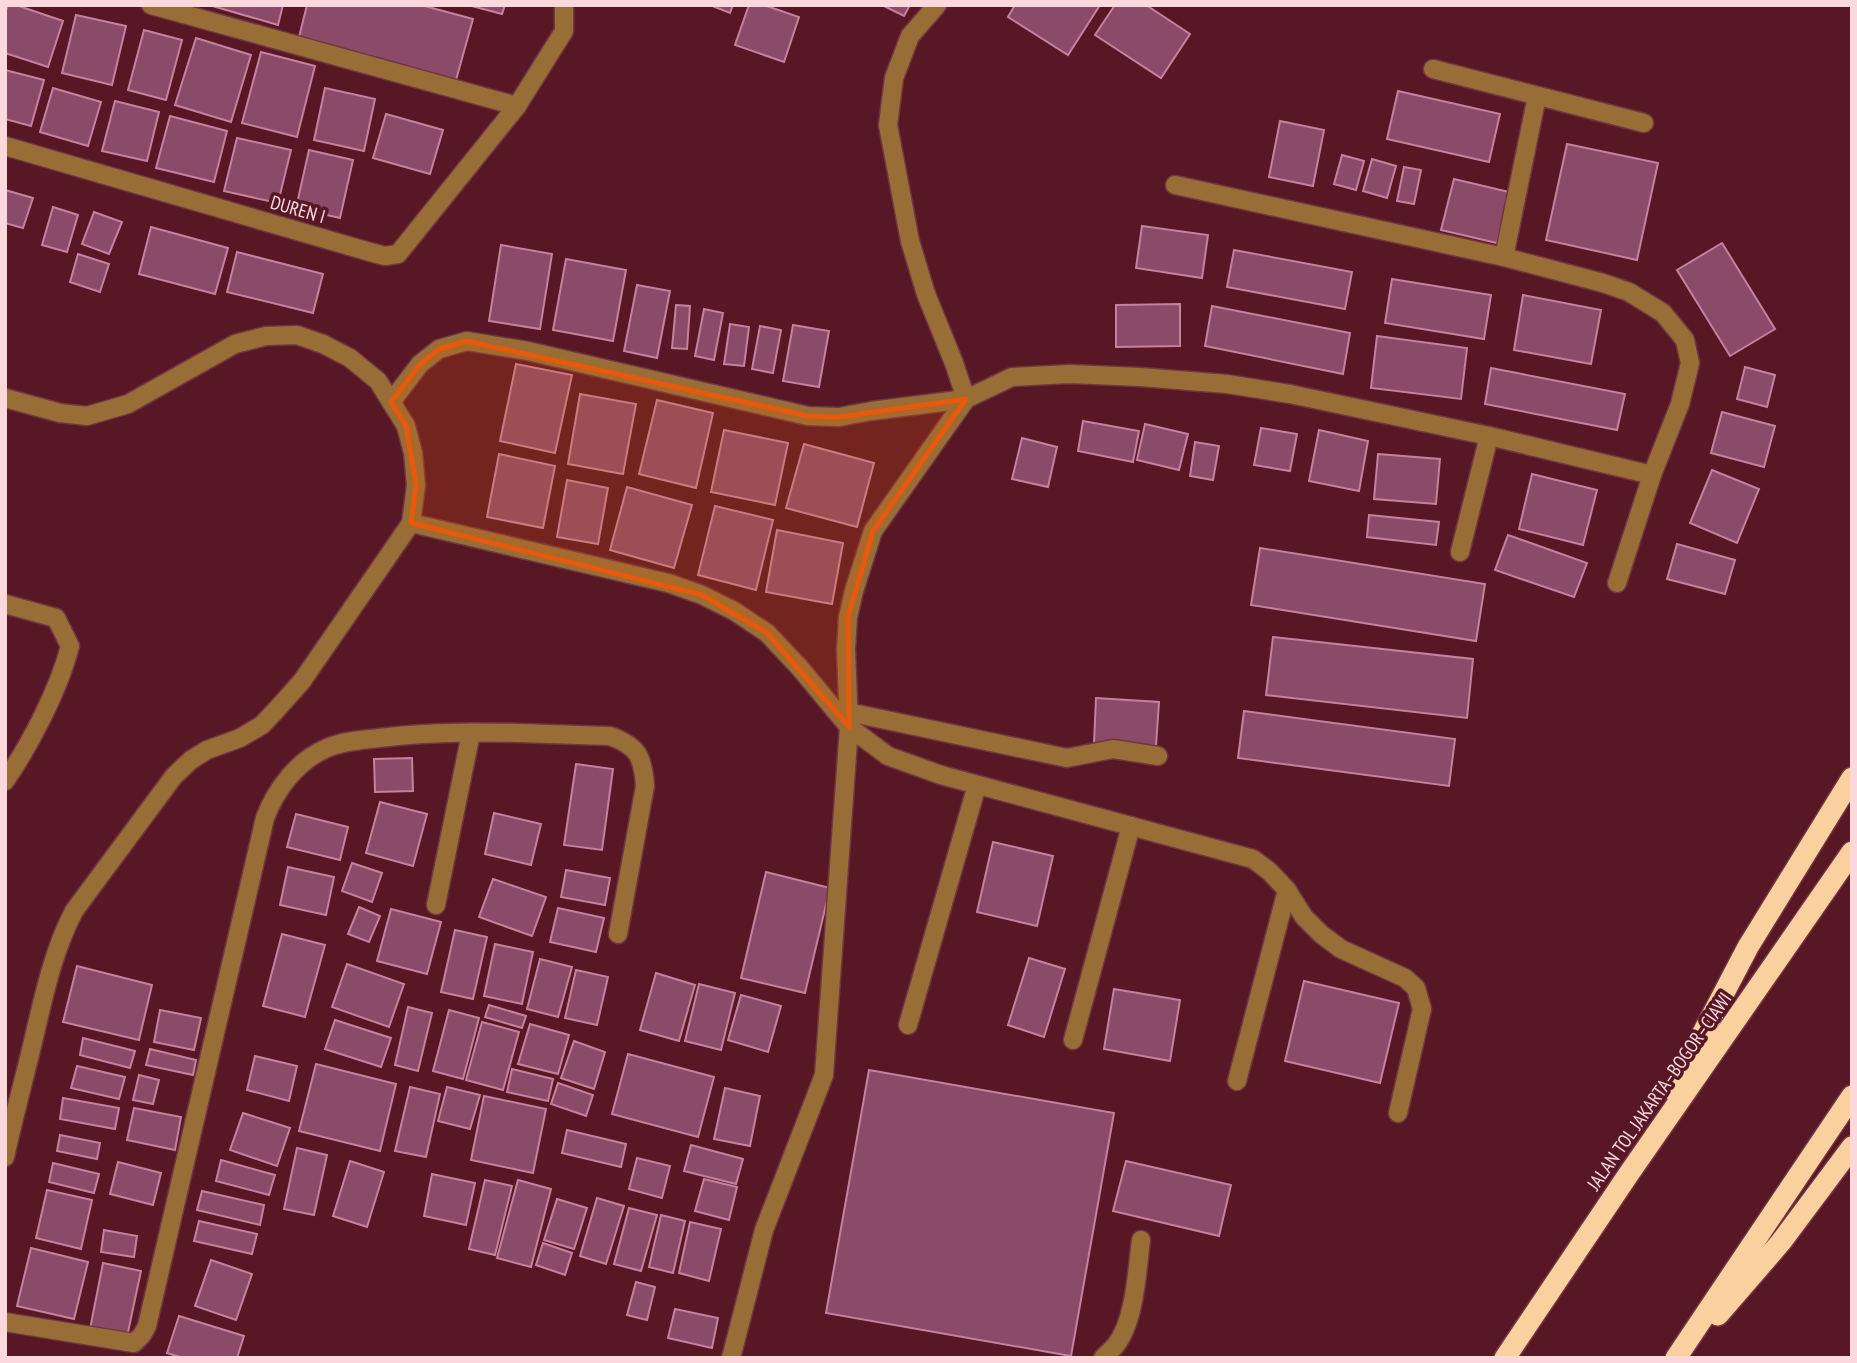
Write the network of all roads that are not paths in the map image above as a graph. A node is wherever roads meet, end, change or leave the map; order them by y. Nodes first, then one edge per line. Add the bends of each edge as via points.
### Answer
1 (151, 5) edge
2 (564, 5) edge
3 (937, 5) edge
4 (1433, 69) dead end
5 (1537, 96) junction
6 (517, 106) junction
7 (1644, 123) dead end
8 (5, 146) edge
9 (1175, 185) dead end
10 (1504, 257) junction
11 (5, 398) edge
12 (966, 399) junction
13 (391, 402) junction
14 (1489, 436) junction
15 (1652, 475) junction
16 (411, 523) junction
17 (1460, 552) dead end
18 (1617, 583) dead end
19 (5, 604) edge
20 (849, 720) junction
21 (471, 733) junction
22 (1158, 755) dead end
23 (1852, 778) edge
24 (5, 781) edge
25 (977, 785) junction
26 (1131, 825) junction
27 (1852, 852) edge
28 (1287, 890) junction
29 (436, 905) dead end
30 (618, 934) dead end
31 (908, 1025) dead end
32 (1073, 1040) dead end
33 (1237, 1081) dead end
34 (1852, 1096) edge
35 (1398, 1113) dead end
36 (1852, 1147) edge
37 (5, 1157) edge
38 (1628, 1175) junction
39 (1141, 1240) dead end
40 (5, 1322) edge
41 (731, 1358) edge
42 (1103, 1358) edge
43 (1505, 1358) edge
44 (1676, 1358) edge
45 (1682, 1358) edge

1 - 6 street
2 - 6 street, DUREN I via 564,31
3 - 12 street via 910,36 894,78 888,125 910,241
4 - 5 street
5 - 7 street
5 - 10 street
6 - 8 street, DUREN I via 398,254 385,256
9 - 10 street
10 - 15 street via 1629,292 1663,313 1685,340 1690,363 1680,404
11 - 13 street via 87,416 128,404 235,344 297,335 350,358 377,381
12 - 13 street via 839,417 808,416 467,341 439,349 420,364
12 - 14 street via 1012,377 1140,377 1290,394
12 - 20 street via 873,531 848,617
13 - 16 street via 406,426 413,453 416,485
14 - 15 street
14 - 17 street
15 - 18 street
16 - 20 street via 702,595 767,633
16 - 37 street via 302,681 262,724 207,750 174,776 74,911 55,955
19 - 24 street via 56,618 70,646 39,722
20 - 22 street via 1067,758 1113,749
20 - 25 street via 888,755
20 - 41 street via 824,1074 764,1230
21 - 29 street
21 - 30 street via 610,736 637,752 644,764 645,786
21 - 40 street via 405,734 343,744 327,748 289,776 265,818 147,1326 134,1343
23 - 38 highway via 1748,947
25 - 26 street
25 - 31 street
26 - 28 street via 1252,859
26 - 32 street
27 - 38 highway, JALAN TOL JAKARTA–BOGOR–CIAWI
28 - 33 street
28 - 35 street via 1321,934 1416,988 1422,1009
34 - 44 highway
36 - 45 highway via 1781,1242
38 - 43 highway, JALAN TOL JAKARTA–BOGOR–CIAWI
39 - 42 street via 1127,1324

